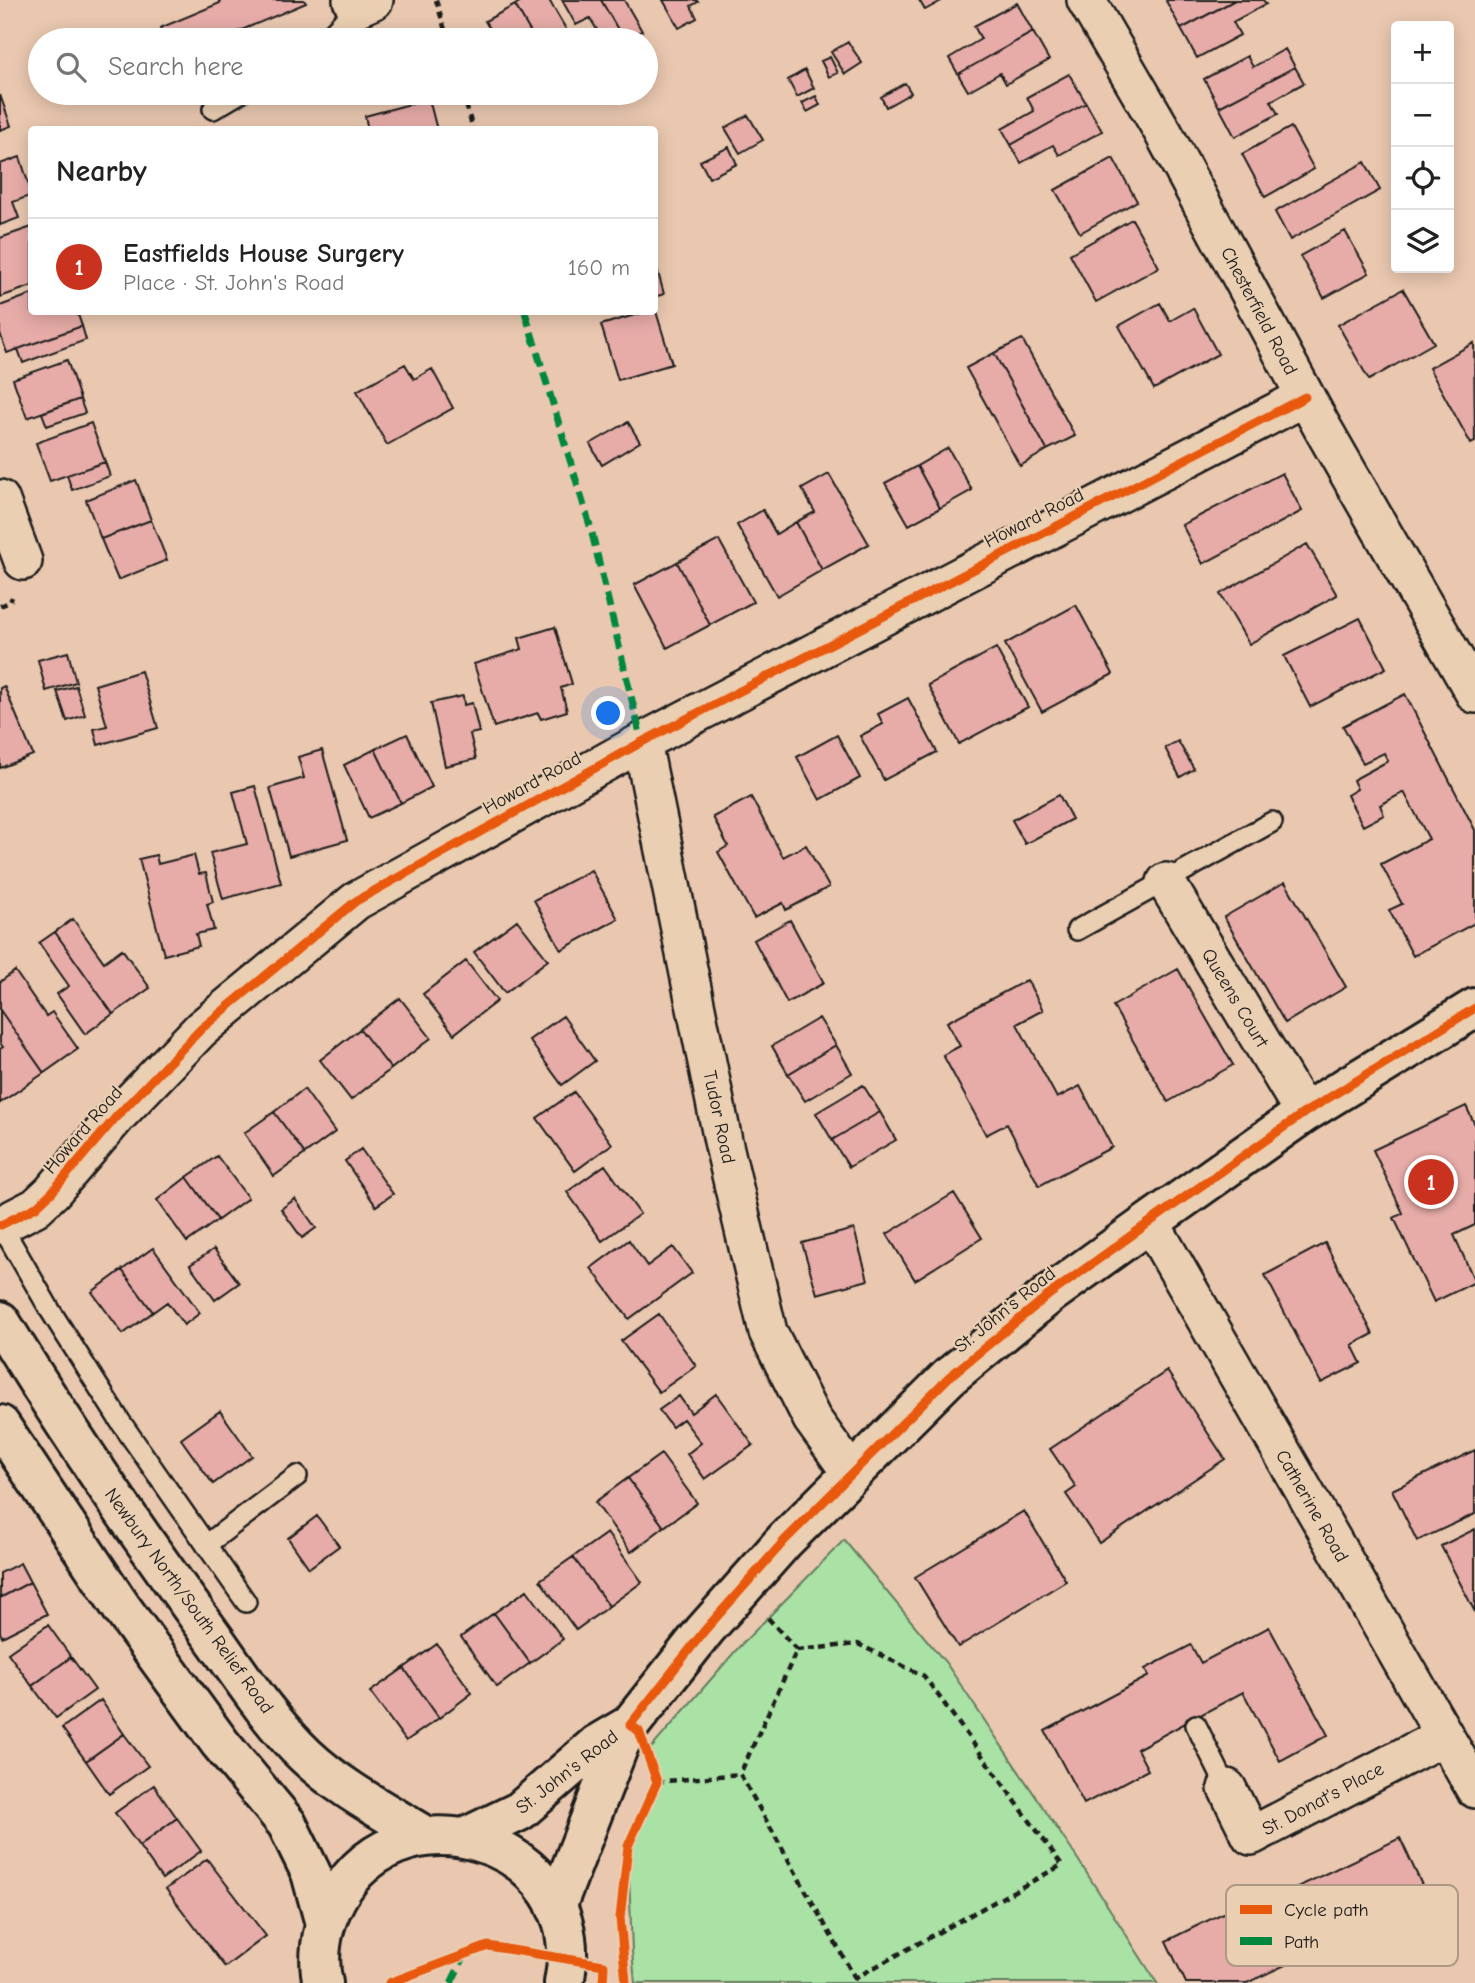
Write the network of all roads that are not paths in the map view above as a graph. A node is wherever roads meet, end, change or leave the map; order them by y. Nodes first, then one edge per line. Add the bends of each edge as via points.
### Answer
1 (1086, 0) edge
2 (361, 3) edge
3 (337, 28) edge
4 (220, 105) edge
5 (214, 109) dead end
6 (1305, 397) junction
7 (0, 499) edge
8 (23, 561) dead end
9 (1475, 694) edge
10 (642, 742) junction
11 (1272, 822) dead end
12 (1166, 882) junction
13 (1077, 930) dead end
14 (1475, 1008) edge
15 (1304, 1113) junction
16 (1150, 1222) junction
17 (1, 1224) edge
18 (0, 1321) edge
19 (0, 1425) edge
20 (850, 1473) junction
21 (298, 1476) dead end
22 (206, 1545) junction
23 (246, 1602) dead end
24 (630, 1724) junction
25 (1196, 1725) dead end
26 (1444, 1736) junction
27 (1227, 1788) joint
28 (1475, 1789) edge
29 (425, 1836) junction
30 (466, 1837) junction
31 (556, 1907) junction
32 (325, 1924) junction
33 (321, 1982) edge
34 (564, 1983) edge

1 - 6 street, Chesterfield Road via 1163,132
2 - 3 lane
4 - 5 lane
6 - 9 street, Chesterfield Road
6 - 10 street, Howard Road
7 - 8 street
10 - 17 street, Howard Road via 356,901 201,1029 44,1200
10 - 20 street, Tudor Road via 723,1140 768,1332 812,1419
11 - 12 lane
12 - 13 lane
12 - 15 street, Queens Court
14 - 15 main road, St. John's Road
15 - 16 main road, St. John's Road
16 - 20 main road, St. John's Road via 1050,1294 949,1377
16 - 26 street, Catherine Road
17 - 22 lane via 106,1399
18 - 29 main road, Newbury North/South Relief Road via 50,1404 149,1549 267,1710 305,1755 341,1785
19 - 32 main road via 128,1618 287,1825 312,1873
20 - 24 main road, St. John's Road via 705,1630
21 - 22 lane
22 - 23 lane
24 - 30 main road, St. John's Road via 596,1745 520,1811
24 - 31 main road, St. John's Road
25 - 27 lane
26 - 27 street, St. Donat's Place via 1251,1836
26 - 28 street, Catherine Road
29 - 30 main road
29 - 32 main road via 398,1843 352,1876
30 - 31 main road via 520,1861
31 - 34 main road via 566,1940
32 - 33 main road

